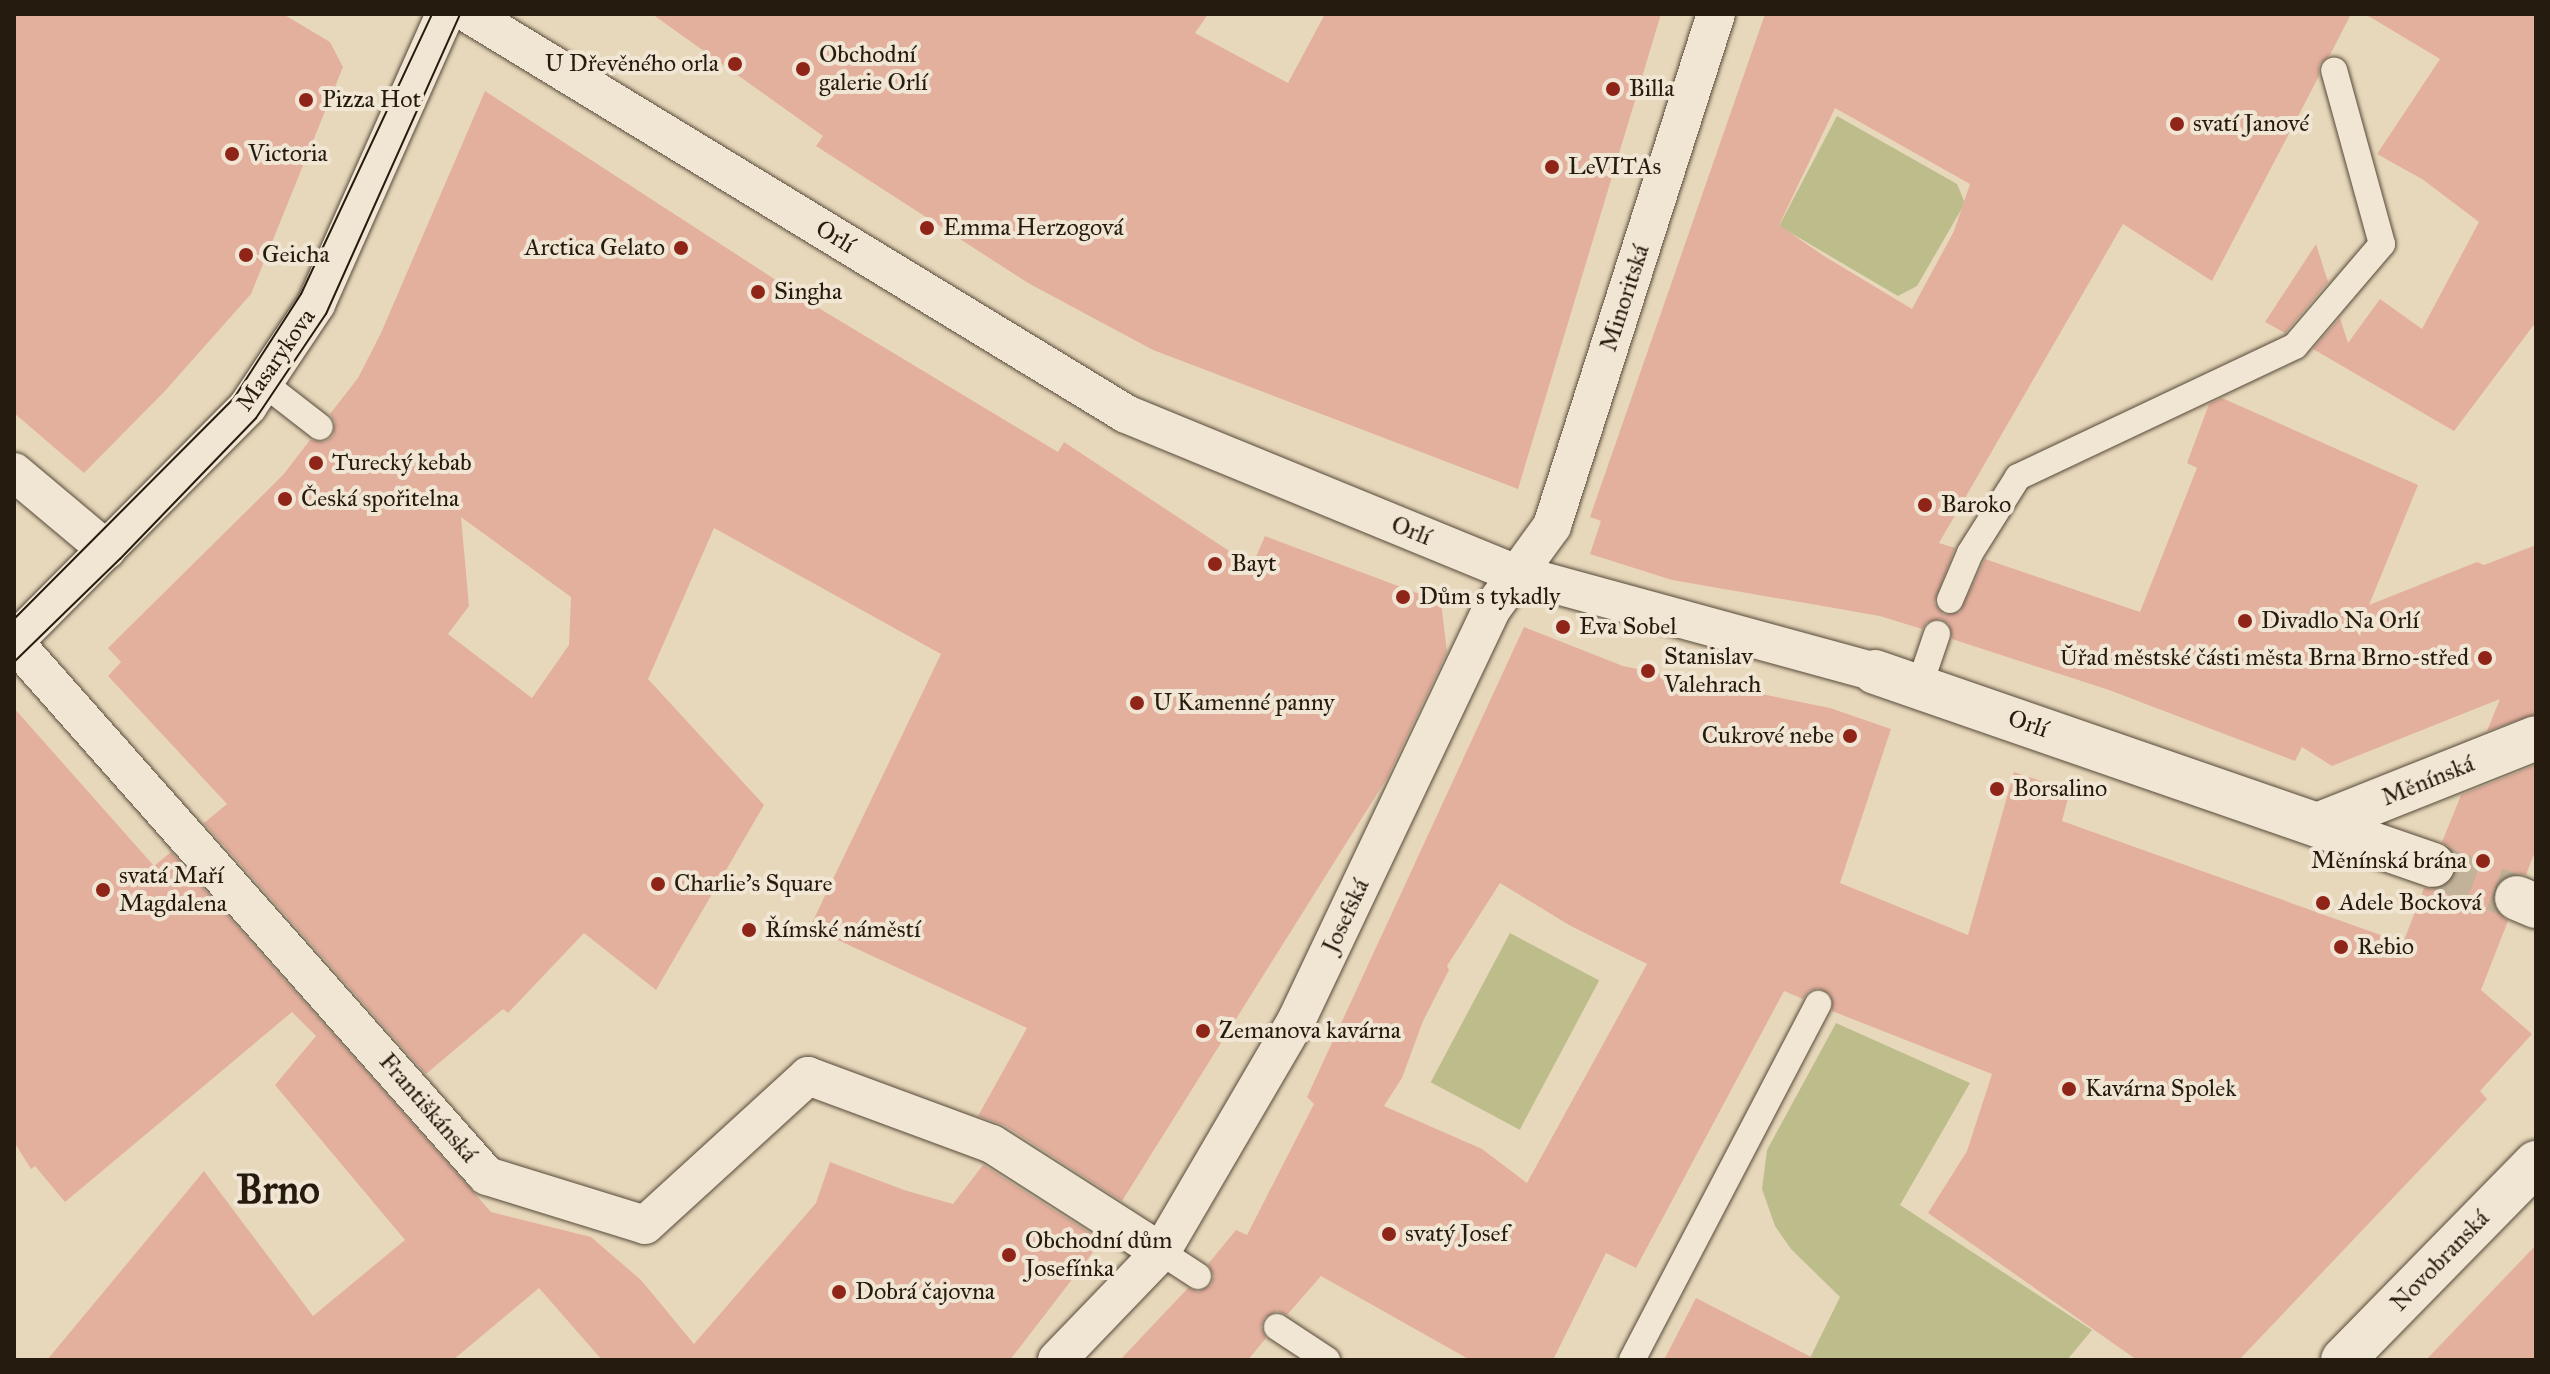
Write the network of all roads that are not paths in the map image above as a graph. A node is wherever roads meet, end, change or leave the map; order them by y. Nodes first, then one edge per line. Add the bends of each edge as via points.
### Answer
1 (445, 14) edge
2 (469, 14) edge
3 (1716, 14) edge
4 (2334, 70) dead end
5 (262, 382) junction
6 (320, 427) dead end
7 (14, 472) edge
8 (107, 550) junction
9 (1517, 574) junction
10 (1950, 600) dead end
11 (1937, 634) dead end
12 (14, 642) edge
13 (1875, 672) joint
14 (1919, 687) junction
15 (2536, 738) edge
16 (2320, 824) junction
17 (2433, 865) tunnel mouth
18 (1818, 1004) dead end
19 (2536, 1163) edge
20 (1161, 1252) junction
21 (1198, 1276) dead end
22 (1277, 1327) dead end
23 (1057, 1360) edge
24 (1327, 1360) edge
25 (1632, 1360) edge
26 (2343, 1360) edge

1 - 5 street, Masarykova via 316,304
2 - 9 street, Orlí via 1126,414
3 - 9 street, Minoritská via 1552,526
4 - 10 lane via 2382,244 2295,346 2018,477 1970,553
5 - 6 lane
5 - 8 street, Masarykova via 248,406
7 - 8 street
8 - 12 street, Masarykova
9 - 13 street, Orlí
9 - 20 street, Josefská via 1491,610 1297,1019
11 - 14 lane
12 - 20 street, Františkánská via 487,1176 645,1225 808,1076 992,1144
13 - 14 street, Orlí
14 - 16 street, Orlí
15 - 16 street, Měnínská
16 - 17 street, Orlí
18 - 25 lane
19 - 26 street, Novobranská
20 - 21 lane
20 - 23 street, Josefská
22 - 24 lane

